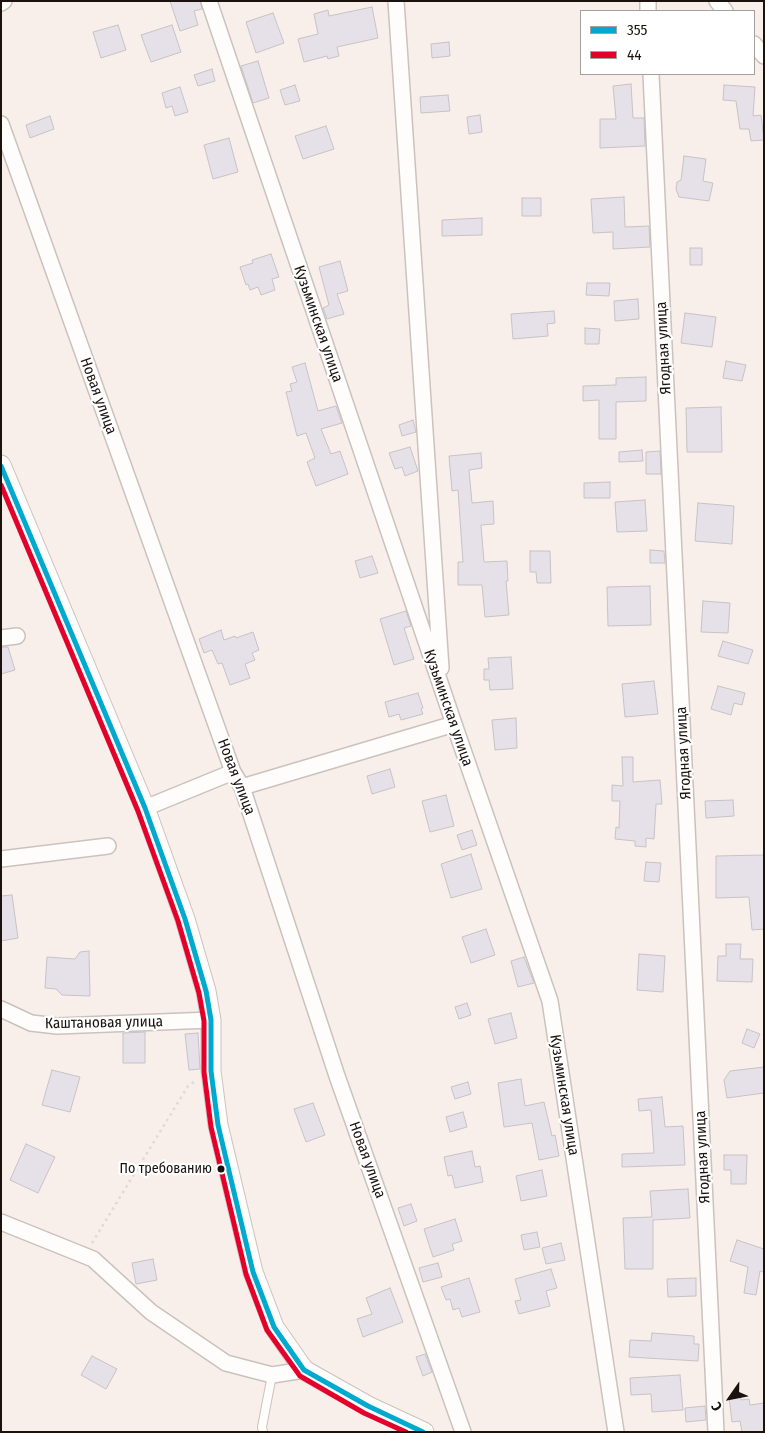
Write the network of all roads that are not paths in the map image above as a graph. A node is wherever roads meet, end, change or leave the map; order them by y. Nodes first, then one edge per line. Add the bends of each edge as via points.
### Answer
1 (209, 1) edge
2 (396, 1) edge
3 (755, 45) edge
4 (764, 56) edge
5 (651, 75) edge
6 (1, 124) edge
7 (1, 465) edge
8 (17, 636) dead end
9 (1, 638) edge
10 (442, 690) junction
11 (454, 724) junction
12 (232, 772) junction
13 (242, 787) junction
14 (145, 808) junction
15 (108, 846) dead end
16 (1, 860) edge
17 (1, 1010) edge
18 (211, 1020) junction
19 (1, 1222) edge
20 (304, 1370) junction
21 (272, 1375) junction
22 (263, 1432) edge
23 (424, 1432) edge
24 (464, 1432) edge
25 (616, 1432) edge
26 (716, 1432) edge

1 - 10 street, Кузьминская улица
2 - 10 street
3 - 4 street
5 - 26 street, Ягодная улица
6 - 12 street, Новая улица
7 - 14 street
8 - 9 street
10 - 11 street, Кузьминская улица
11 - 13 street
11 - 25 street, Кузьминская улица via 550,1001
12 - 13 street, Новая улица
12 - 14 street
13 - 24 street, Новая улица via 337,1076
14 - 18 street via 185,919
15 - 16 street
17 - 18 street, Каштановая улица via 32,1023 57,1026
18 - 20 street via 211,1072 218,1125 253,1272 274,1327
19 - 21 street via 93,1259 151,1312 226,1363
20 - 21 street
20 - 23 street via 368,1406
21 - 22 lane

